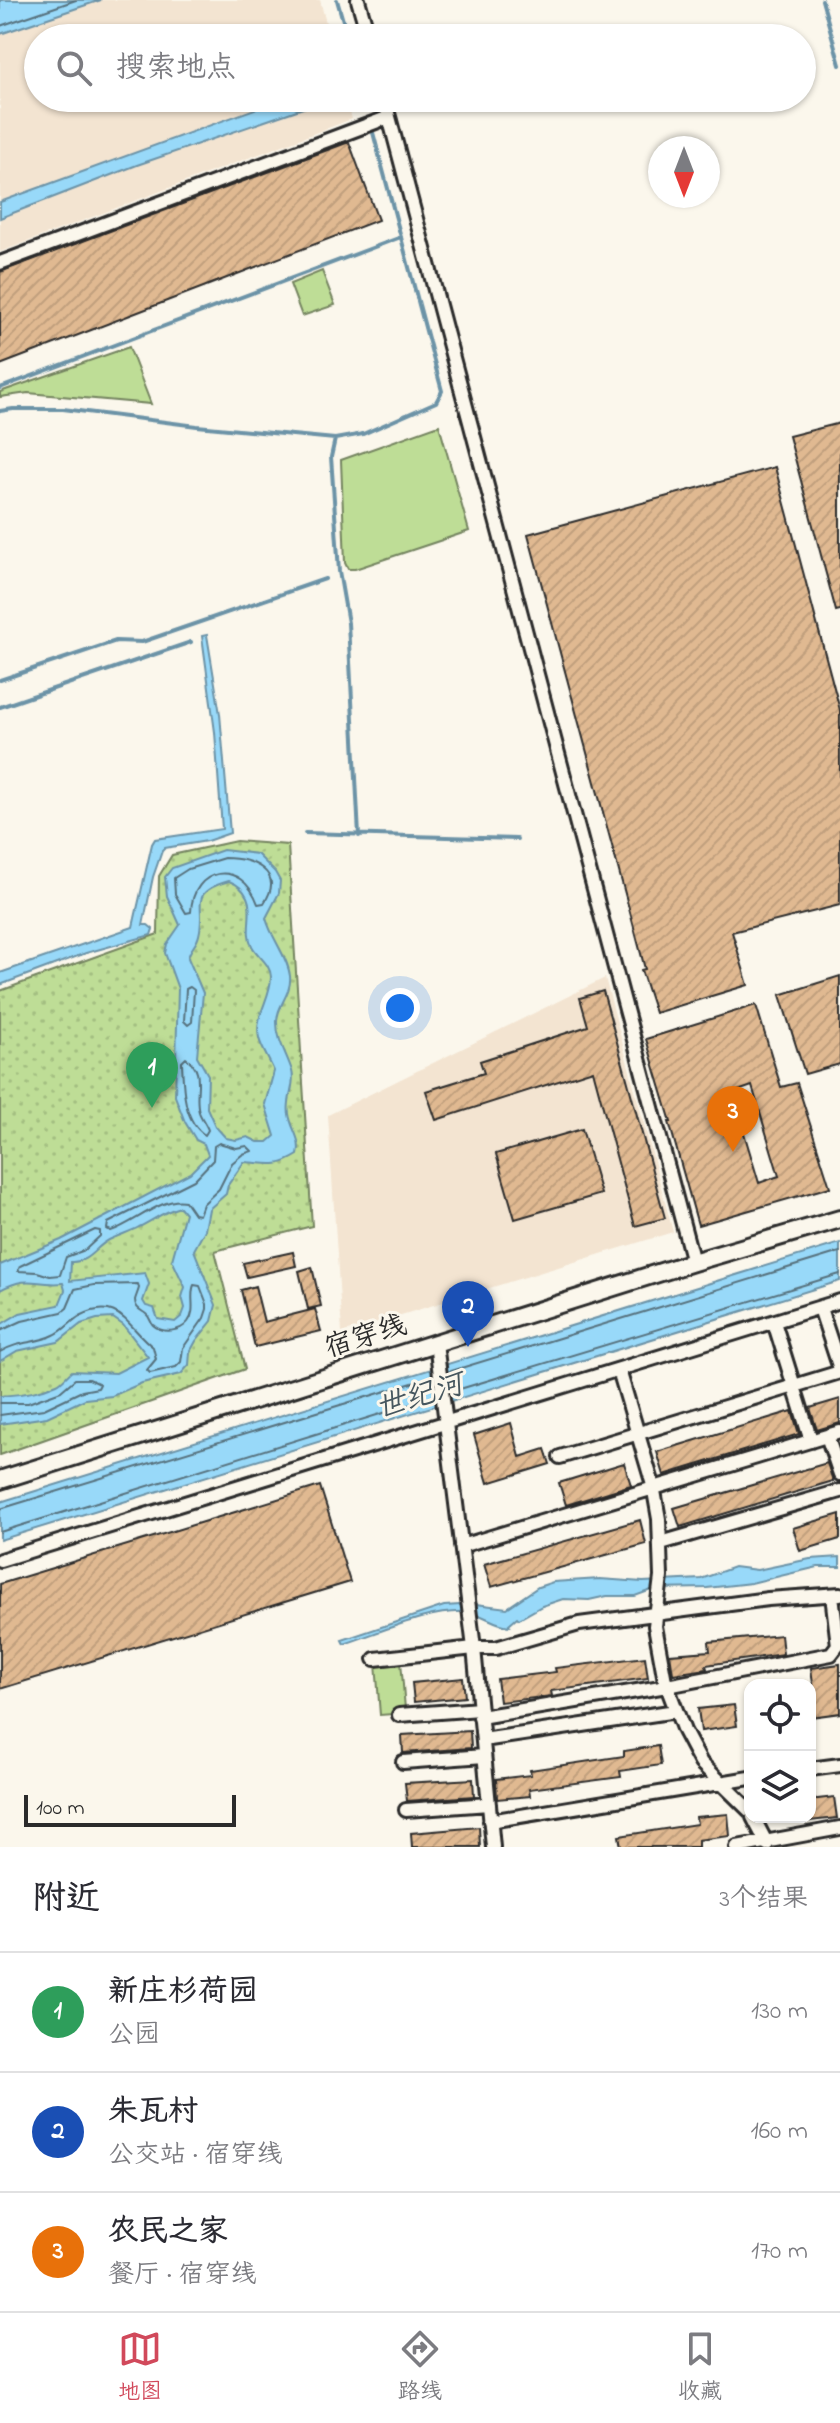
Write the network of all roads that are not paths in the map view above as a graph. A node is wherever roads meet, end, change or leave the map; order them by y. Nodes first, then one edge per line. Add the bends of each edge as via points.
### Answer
1 (358, 0) edge
2 (365, 24) edge
3 (388, 112) edge
4 (389, 117) junction
5 (0, 263) edge
6 (840, 1219) edge
7 (693, 1262) junction
8 (840, 1301) edge
9 (820, 1308) junction
10 (774, 1322) junction
11 (437, 1350) junction
12 (619, 1370) junction
13 (840, 1371) edge
14 (794, 1386) junction
15 (446, 1421) junction
16 (638, 1434) junction
17 (834, 1434) edge
18 (811, 1441) junction
19 (560, 1457) dead end
20 (840, 1474) edge
21 (0, 1480) edge
22 (654, 1489) junction
23 (840, 1491) edge
24 (661, 1543) junction
25 (461, 1546) junction
26 (0, 1560) edge
27 (836, 1594) edge
28 (656, 1615) junction
29 (474, 1648) junction
30 (375, 1659) dead end
31 (667, 1686) junction
32 (676, 1711) junction
33 (480, 1713) junction
34 (399, 1715) dead end
35 (483, 1740) junction
36 (484, 1756) junction
37 (403, 1762) dead end
38 (840, 1765) edge
39 (816, 1768) edge
40 (744, 1779) edge
41 (722, 1782) junction
42 (489, 1804) junction
43 (744, 1805) edge
44 (406, 1810) dead end
45 (490, 1821) junction
46 (756, 1823) edge
47 (840, 1828) edge
48 (766, 1843) edge
49 (493, 1847) edge
50 (737, 1847) edge

1 - 2 street
3 - 4 street
4 - 5 street
4 - 7 street
6 - 7 main road, 宿穿线
7 - 11 main road, 宿穿线
8 - 9 street
9 - 10 street
9 - 13 street
10 - 12 street
10 - 14 street
11 - 15 street
11 - 21 main road, 宿穿线
12 - 15 street
12 - 16 street
13 - 14 street
14 - 16 street
14 - 18 street
15 - 25 street
15 - 26 street
16 - 19 street
16 - 22 street
17 - 18 street
17 - 20 street
18 - 22 street
22 - 24 street
22 - 25 street
23 - 24 street
24 - 28 street
25 - 29 street
27 - 28 street
27 - 31 street via 834,1652
28 - 29 street via 579,1624 504,1646
28 - 31 street via 655,1636
29 - 30 street
29 - 33 street
31 - 32 street
31 - 33 street
32 - 35 street
32 - 41 street via 701,1763
33 - 34 street
33 - 35 street
35 - 36 street
36 - 37 street
36 - 42 street
38 - 39 street
40 - 41 street
41 - 43 street
41 - 45 street
42 - 44 street
42 - 45 street
45 - 49 street
46 - 48 street
47 - 48 street
48 - 50 street

